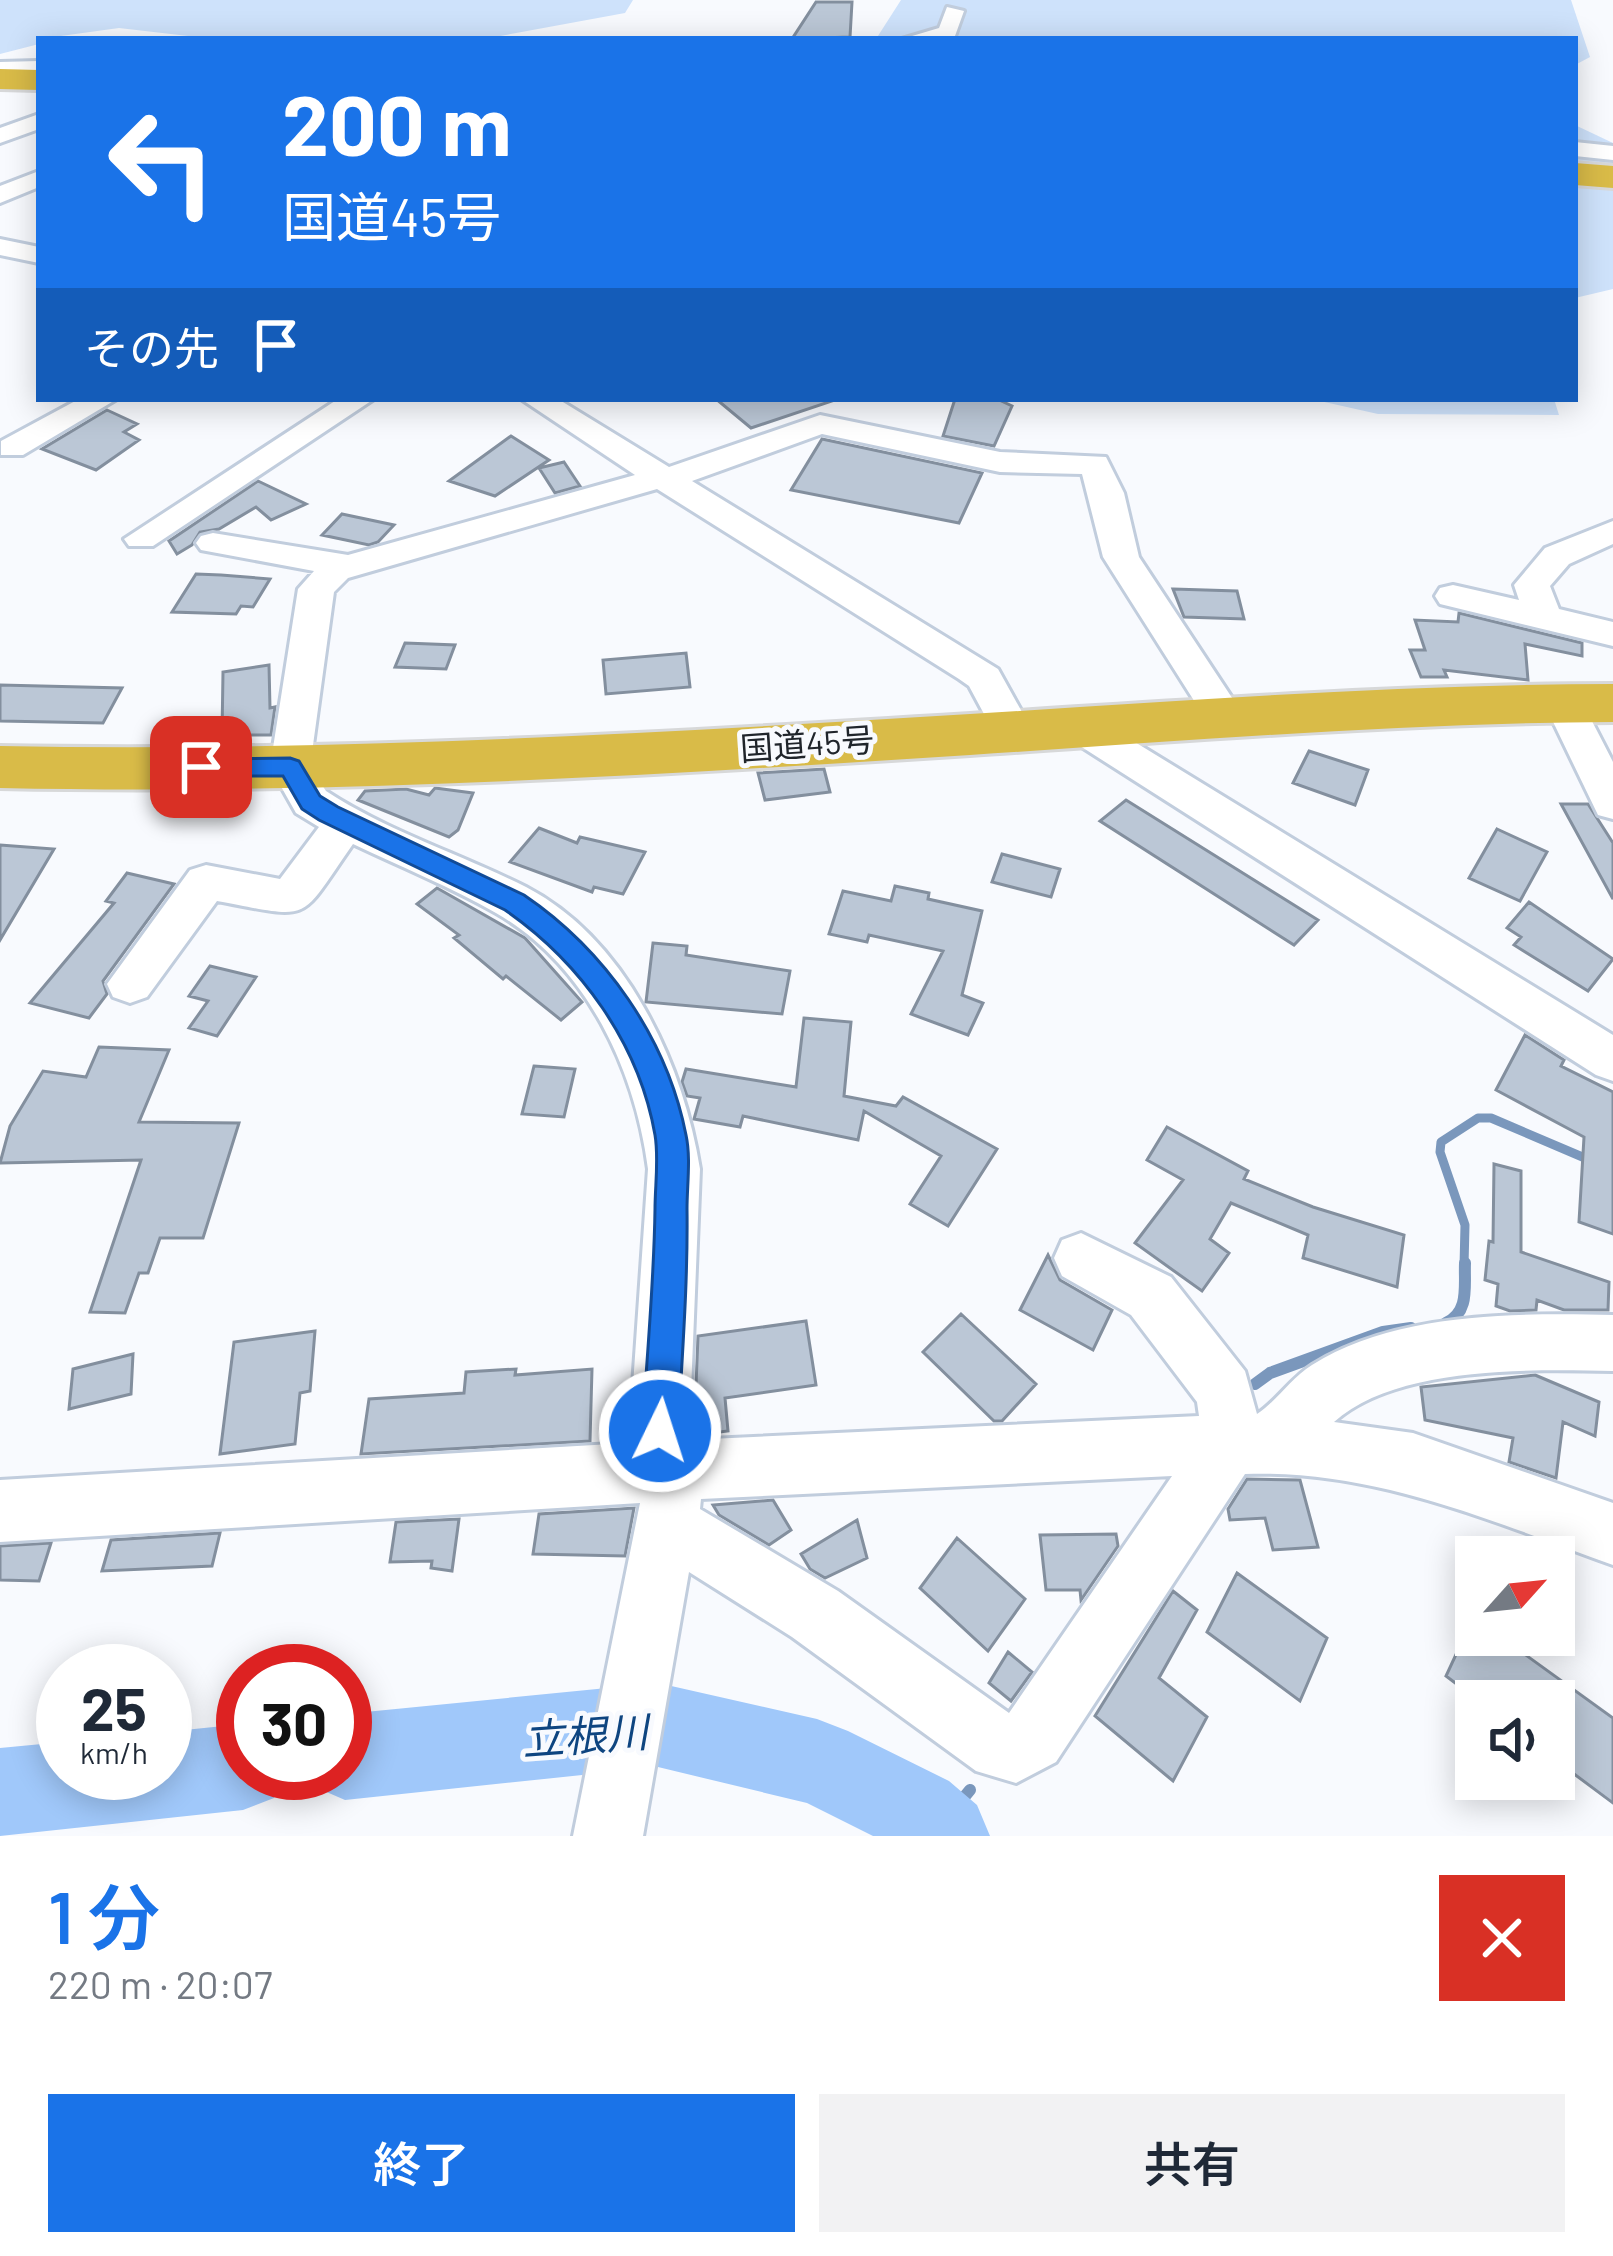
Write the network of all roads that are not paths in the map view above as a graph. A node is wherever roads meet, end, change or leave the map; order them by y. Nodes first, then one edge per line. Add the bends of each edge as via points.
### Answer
1 (954, 10) dead end
2 (927, 36) edge
3 (36, 68) edge
4 (0, 69) edge
5 (0, 80) edge
6 (36, 80) edge
7 (0, 90) edge
8 (36, 90) edge
9 (36, 122) edge
10 (0, 136) edge
11 (1578, 149) edge
12 (1613, 153) edge
13 (1578, 174) edge
14 (1613, 177) edge
15 (36, 179) edge
16 (0, 195) edge
17 (0, 248) edge
18 (36, 254) edge
19 (96, 402) edge
20 (354, 402) edge
21 (541, 402) edge
22 (12, 448) dead end
23 (661, 479) junction
24 (1613, 531) edge
25 (141, 539) dead end
26 (213, 543) dead end
27 (336, 571) junction
28 (1454, 596) dead end
29 (1538, 609) junction
30 (1613, 634) edge
31 (1588, 703) edge
32 (1226, 719) junction
33 (1080, 727) junction
34 (1012, 730) junction
35 (0, 767) edge
36 (290, 767) junction
37 (1613, 804) edge
38 (346, 822) junction
39 (130, 984) dead end
40 (1613, 1060) edge
41 (1081, 1258) dead end
42 (1613, 1342) edge
43 (1251, 1443) junction
44 (667, 1491) junction
45 (0, 1511) edge
46 (1613, 1534) edge
47 (608, 1836) edge

1 - 2 street via 948,32
3 - 4 street
5 - 6 highway
7 - 8 highway
9 - 10 street
11 - 12 street
13 - 14 highway
15 - 16 street
17 - 18 street
19 - 22 street
20 - 25 street
21 - 23 street
23 - 27 street
23 - 32 street via 820,424 1000,462 1094,464 1121,554
23 - 34 street via 984,678
24 - 29 street via 1545,565 1532,585
26 - 27 street
27 - 36 street via 316,589
28 - 29 street
29 - 30 street
31 - 32 highway, 国道45号
31 - 37 street
32 - 33 highway, 国道45号
33 - 34 highway, 国道45号
33 - 40 street
34 - 36 highway, 国道45号
35 - 36 highway, 国道45号
36 - 38 street via 311,802
38 - 39 street via 291,898 206,882
38 - 44 street via 536,917 586,963 649,1064 674,1169
41 - 43 street via 1151,1296 1226,1390
42 - 43 street via 1397,1359 1335,1383
43 - 44 street
43 - 44 street via 1016,1749 1000,1747 815,1614
43 - 46 street via 1413,1463
44 - 45 street
44 - 47 street

